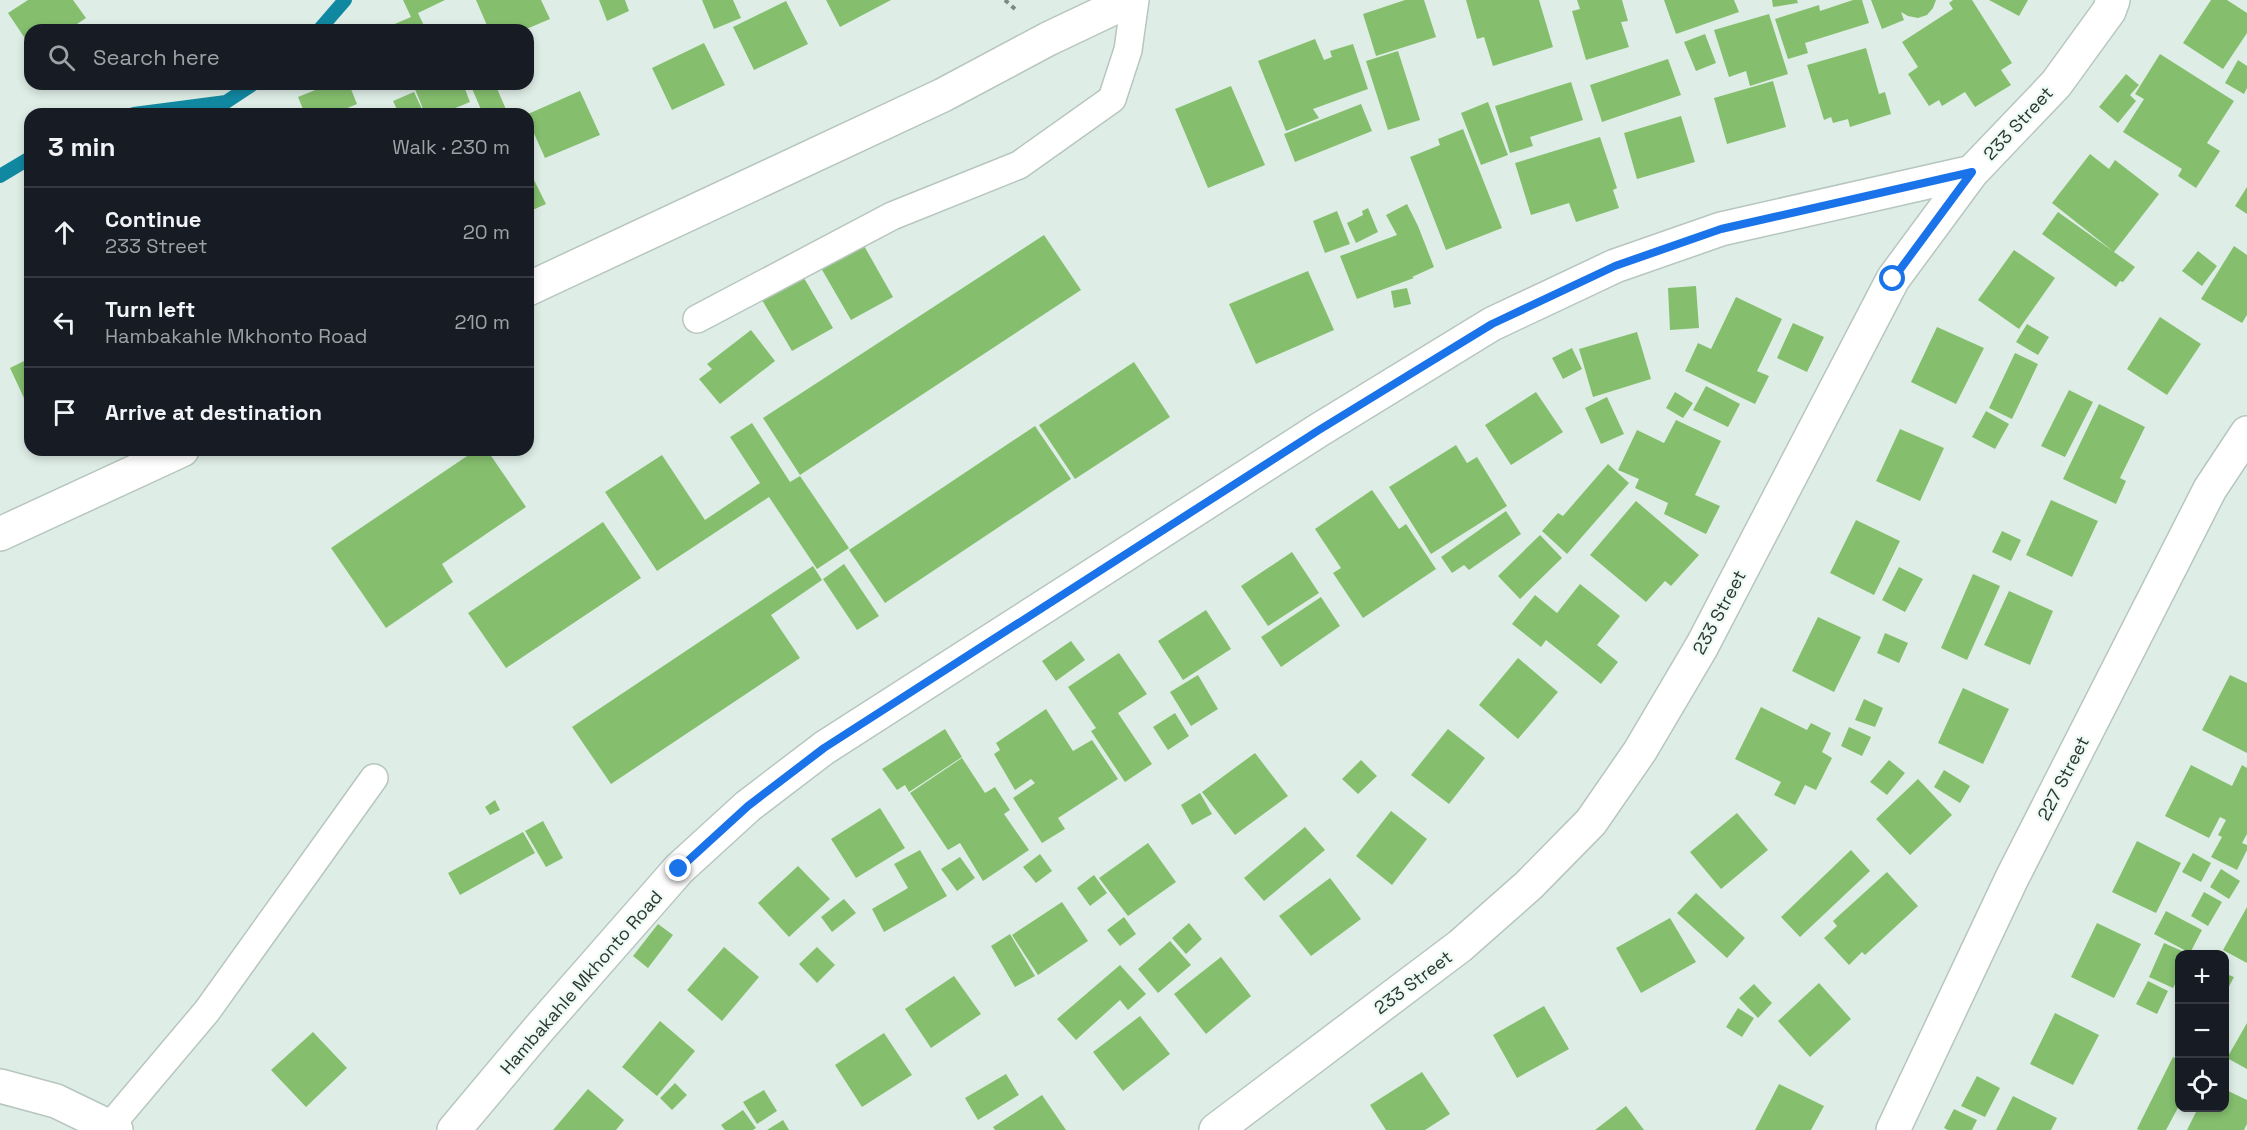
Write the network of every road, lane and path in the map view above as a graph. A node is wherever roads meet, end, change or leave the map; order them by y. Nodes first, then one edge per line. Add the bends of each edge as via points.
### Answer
1 (1130, 0) edge
2 (1135, 0) edge
3 (2113, 0) edge
4 (1972, 172) junction
5 (534, 286) edge
6 (697, 319) dead end
7 (2247, 433) edge
8 (169, 456) edge
9 (0, 534) edge
10 (374, 778) dead end
11 (0, 1086) edge
12 (113, 1128) edge
13 (454, 1130) edge
14 (1216, 1130) edge
15 (1893, 1130) edge

1 - 5 street via 943,95
2 - 6 lane via 1128,50 1112,99 1019,165 892,216
3 - 4 street, 233 Street via 2056,84
4 - 13 street, Hambakahle Mkhonto Road via 1721,229 1615,266 1492,324 1319,430 824,748 748,806 679,869
4 - 14 street, 233 Street via 1893,279 1702,646 1640,752 1591,822 1529,885 1460,946
7 - 15 street, 227 Street via 2210,489 2023,856
8 - 9 street
10 - 12 lane via 207,1011
11 - 12 street via 56,1101

